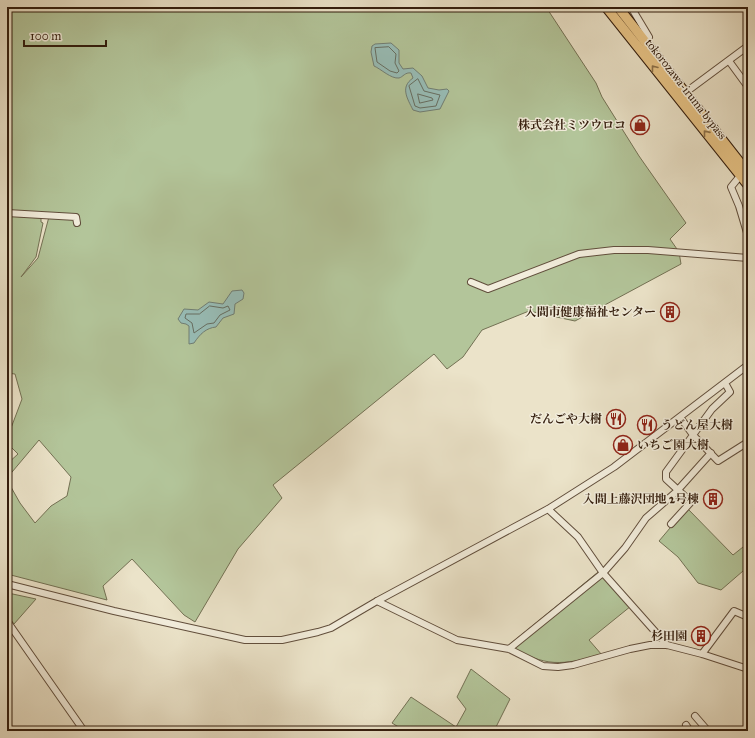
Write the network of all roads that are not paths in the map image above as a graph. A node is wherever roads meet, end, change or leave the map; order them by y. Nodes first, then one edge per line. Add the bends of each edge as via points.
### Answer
1 (606, 7) edge
2 (618, 7) edge
3 (632, 7) edge
4 (644, 41) junction
5 (748, 46) edge
6 (728, 60) junction
7 (748, 87) edge
8 (681, 96) junction
9 (744, 174) edge
10 (748, 185) edge
11 (7, 213) edge
12 (77, 222) dead end
13 (748, 236) edge
14 (748, 258) edge
15 (471, 282) dead end
16 (748, 365) edge
17 (725, 383) junction
18 (680, 417) junction
19 (693, 435) junction
20 (748, 442) edge
21 (711, 453) junction
22 (678, 490) junction
23 (548, 510) junction
24 (671, 524) dead end
25 (603, 573) junction
26 (7, 585) edge
27 (378, 601) junction
28 (748, 617) edge
29 (7, 621) edge
30 (667, 645) junction
31 (509, 649) junction
32 (702, 654) junction
33 (748, 669) edge
34 (695, 716) dead end
35 (686, 725) dead end
36 (84, 731) edge
37 (690, 731) edge
38 (708, 731) edge

8 -> 1 highway, tokorozawa-iruma bypass
2 - 4 highway, tokorozawa-iruma bypass
3 - 4 street via 649,36
4 - 8 highway, tokorozawa-iruma bypass
5 - 6 street
6 - 7 street
6 - 8 street
8 - 9 highway, tokorozawa-iruma bypass
9 - 10 highway, tokorozawa-iruma bypass
9 - 13 street via 731,188
11 - 12 street via 76,217
14 - 15 street via 648,250 614,250 579,254 488,289
16 - 17 street
17 - 18 street
17 - 19 street via 730,392 712,409
18 - 19 street
18 - 23 street via 614,467
19 - 21 street
19 - 22 street via 666,472 666,479
20 - 21 street via 718,461
21 - 22 street
22 - 24 street via 691,502
22 - 25 street via 646,518
23 - 25 street via 578,537
23 - 27 street
25 - 30 street
25 - 31 street
26 - 27 street via 212,633 265,641 299,638 331,628
27 - 31 street via 457,640
28 - 32 street via 734,611
29 - 36 street
30 - 31 street via 630,649 558,667 543,666
30 - 32 street
32 - 33 street
34 - 38 street
35 - 37 street

